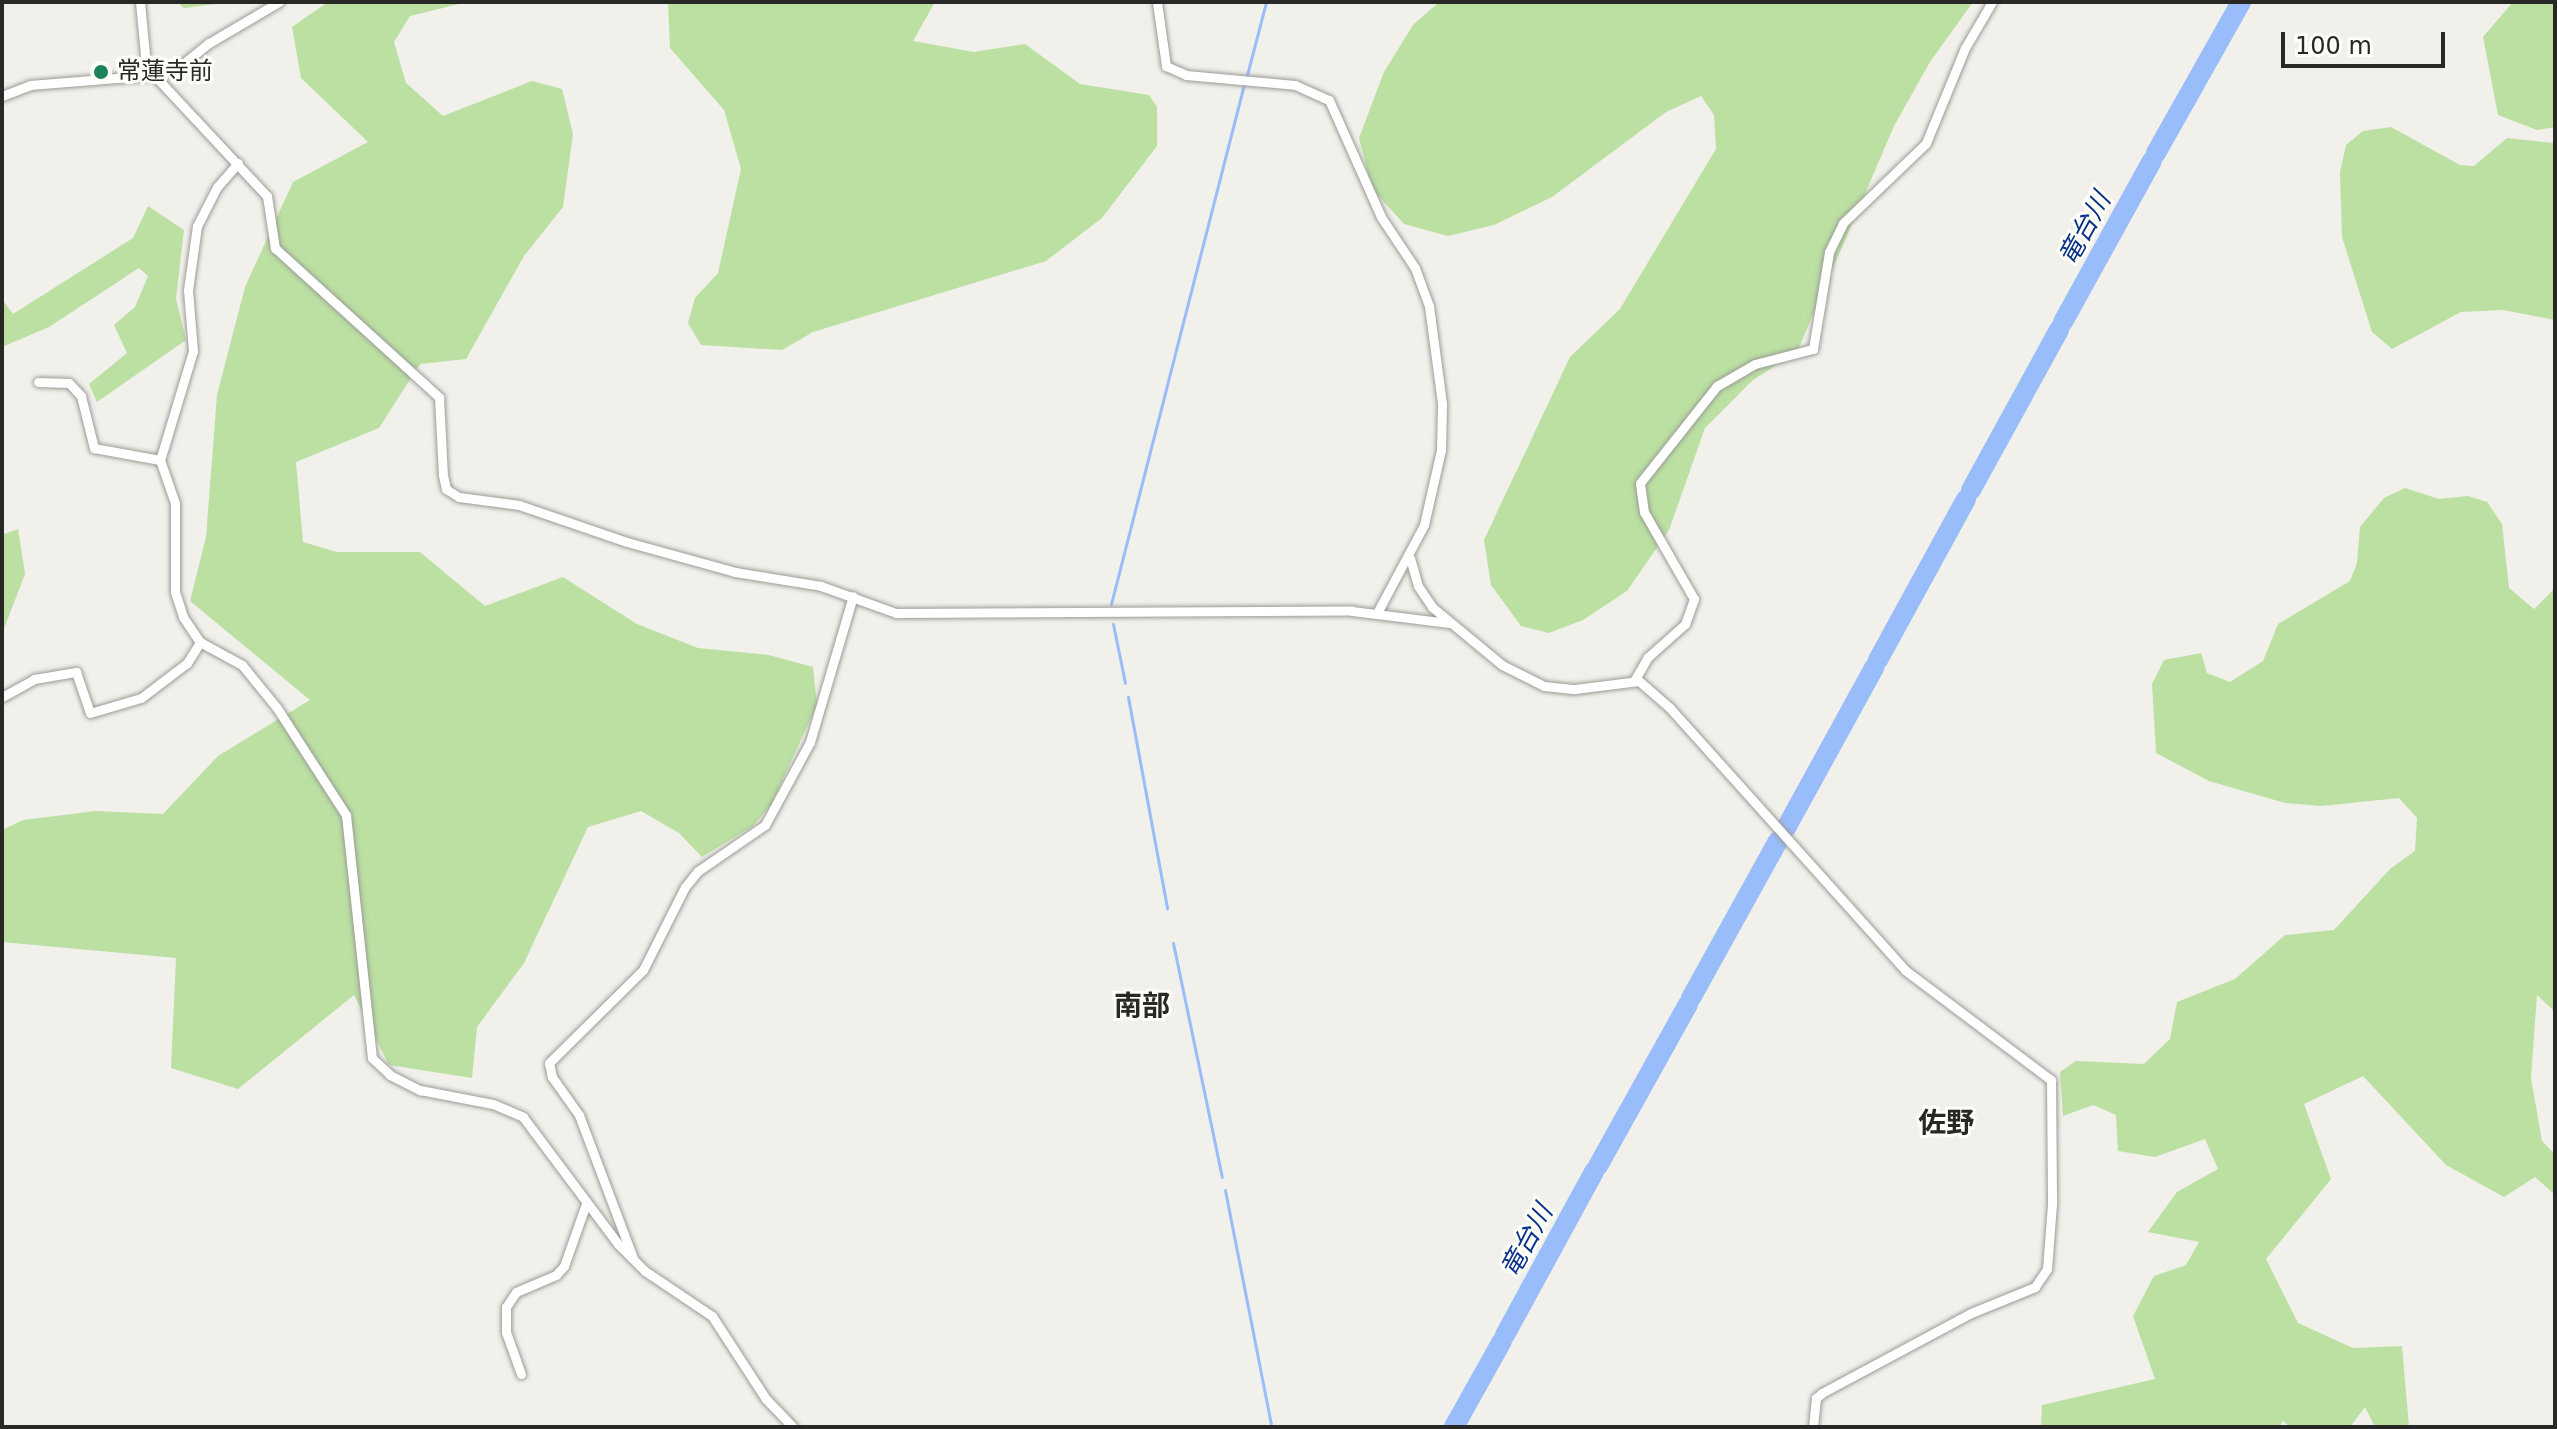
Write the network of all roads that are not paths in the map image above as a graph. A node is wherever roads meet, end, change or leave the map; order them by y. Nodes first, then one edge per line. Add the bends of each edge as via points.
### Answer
1 (140, 2) edge
2 (279, 2) edge
3 (1157, 2) edge
4 (1992, 2) edge
5 (150, 76) junction
6 (2, 96) edge
7 (238, 163) junction
8 (38, 382) dead end
9 (160, 460) junction
10 (1410, 558) junction
11 (853, 596) junction
12 (1377, 613) junction
13 (1449, 623) junction
14 (200, 642) junction
15 (1634, 681) junction
16 (2, 697) edge
17 (586, 1204) junction
18 (634, 1261) junction
19 (521, 1374) dead end
20 (793, 1427) edge
21 (1813, 1427) edge

1 - 5 street
2 - 5 street via 178,68
3 - 10 street via 1166,66 1186,75 1295,85 1329,100 1381,217 1415,268 1429,306 1438,362 1441,450
4 - 15 street via 1965,48 1926,143 1843,223 1829,252 1813,349 1755,364 1717,386 1640,483 1644,512 1694,599 1685,624 1648,657
5 - 6 street via 30,85
5 - 7 street
7 - 9 street via 217,187 197,226 188,290 193,351
7 - 11 street via 267,196 275,248 439,397 446,489 459,497 519,505 735,572
8 - 9 street via 69,383 81,396 94,448
9 - 14 street via 175,503 175,592 183,617
10 - 12 street
10 - 13 street via 1418,586
11 - 12 street via 896,613
11 - 18 street via 810,742 765,825 698,871 643,970 549,1063 552,1077 579,1115
12 - 13 street
13 - 15 street via 1502,665 1544,686 1575,689
14 - 16 street via 187,663 141,698 90,713 76,672 34,679
14 - 17 street via 242,665 277,708 346,815 367,1038 377,1066 420,1090 493,1104 523,1117
15 - 21 street via 1670,708 1905,970 2051,1080 2047,1269 2035,1287 1947,1325 1822,1393 1816,1398
17 - 18 street
17 - 19 street via 564,1266 556,1275 516,1292 506,1307 508,1340
18 - 20 street via 712,1316 766,1399

